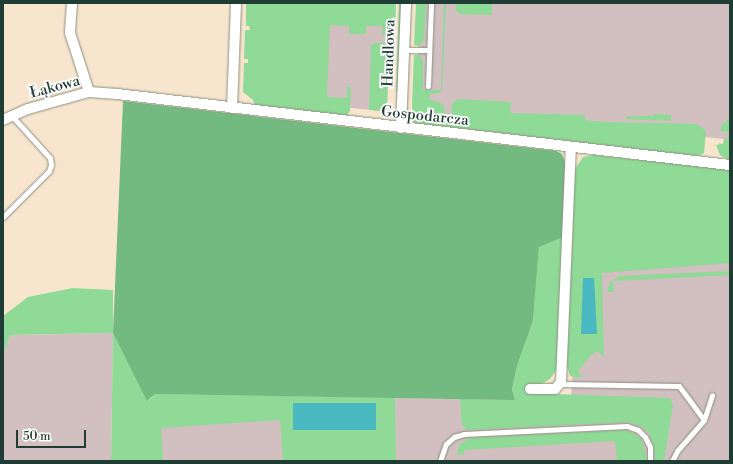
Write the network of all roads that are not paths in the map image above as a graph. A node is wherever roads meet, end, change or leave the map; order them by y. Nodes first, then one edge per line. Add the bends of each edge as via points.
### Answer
1 (72, 3) edge
2 (236, 3) edge
3 (406, 3) edge
4 (431, 3) edge
5 (404, 50) junction
6 (429, 50) junction
7 (428, 86) dead end
8 (89, 92) junction
9 (117, 94) joint
10 (232, 108) junction
11 (7, 117) edge
12 (401, 128) junction
13 (571, 147) junction
14 (730, 165) edge
15 (3, 217) edge
16 (561, 384) junction
17 (530, 389) dead end
18 (712, 395) dead end
19 (704, 420) junction
20 (440, 461) edge
21 (650, 461) edge
22 (672, 461) edge

1 - 8 street via 70,33
2 - 10 street
3 - 5 street, Handlowa
4 - 6 lane
5 - 6 lane
5 - 12 street, Handlowa
6 - 7 lane
8 - 9 street, Łąkowa
8 - 11 street, Łąkowa
9 - 10 street, Gospodarcza
10 - 12 street, Gospodarcza
11 - 15 lane via 50,158 51,165 49,171
12 - 13 street, Gospodarcza
13 - 14 street, Gospodarcza
13 - 16 street
16 - 17 street via 555,388
16 - 19 lane via 679,386
18 - 19 lane
19 - 22 lane via 677,451
20 - 21 lane via 446,444 454,437 464,434 627,426 645,436 650,447

